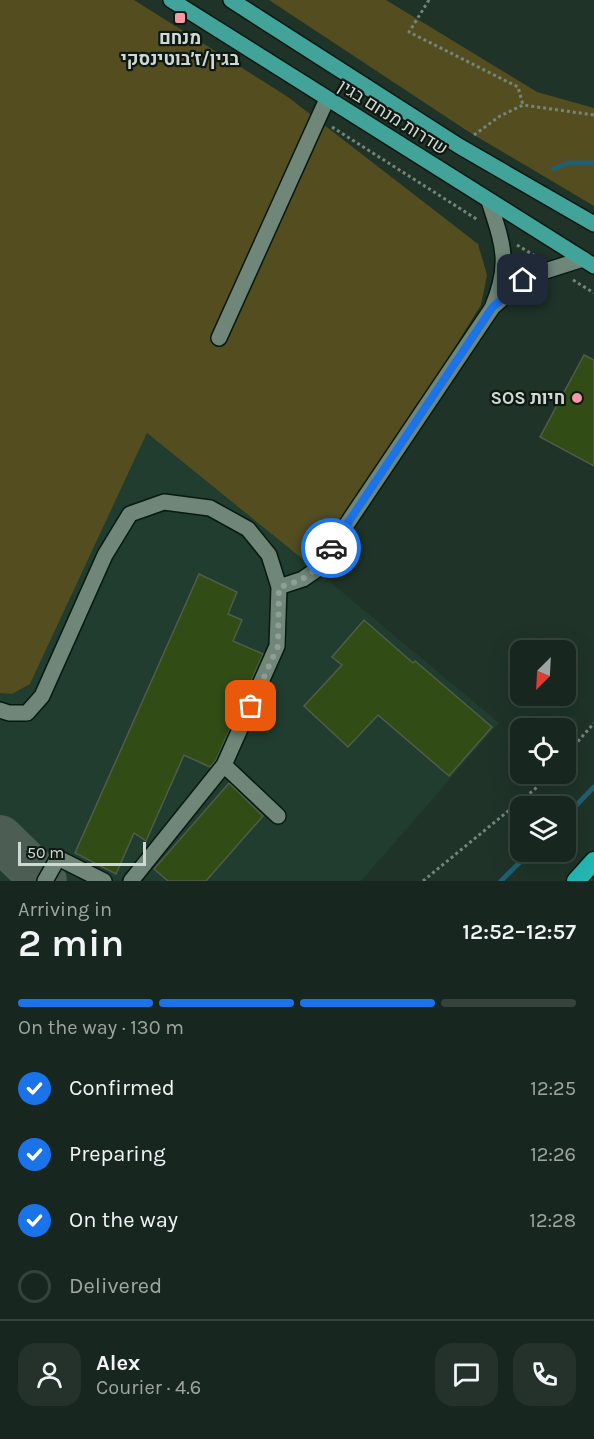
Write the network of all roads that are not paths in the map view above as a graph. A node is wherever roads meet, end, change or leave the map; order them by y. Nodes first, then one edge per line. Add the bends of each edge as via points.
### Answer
1 (171, 0) edge
2 (231, 0) edge
3 (327, 99) junction
4 (489, 201) junction
5 (594, 224) edge
6 (589, 263) edge
7 (492, 308) junction
8 (219, 338) dead end
9 (279, 587) junction
10 (0, 710) edge
11 (224, 765) junction
12 (278, 816) dead end
13 (594, 861) edge
14 (45, 881) edge
15 (104, 881) edge
16 (131, 881) edge
17 (576, 881) edge

1 - 3 main road, שדרות מנחם בגין
2 - 5 main road, שדרות מנחם בגין via 459,146
3 - 4 main road, שדרות מנחם בגין
3 - 8 street
4 - 6 main road, שדרות מנחם בגין
4 - 7 street via 504,259
6 - 7 street via 554,268 523,280
7 - 9 street via 316,570
9 - 10 street via 269,555 248,529 210,507 164,502 130,514 105,555 42,696 27,713
9 - 11 street via 278,646
11 - 12 street
11 - 16 street
13 - 17 highway
14 - 15 street via 58,858

